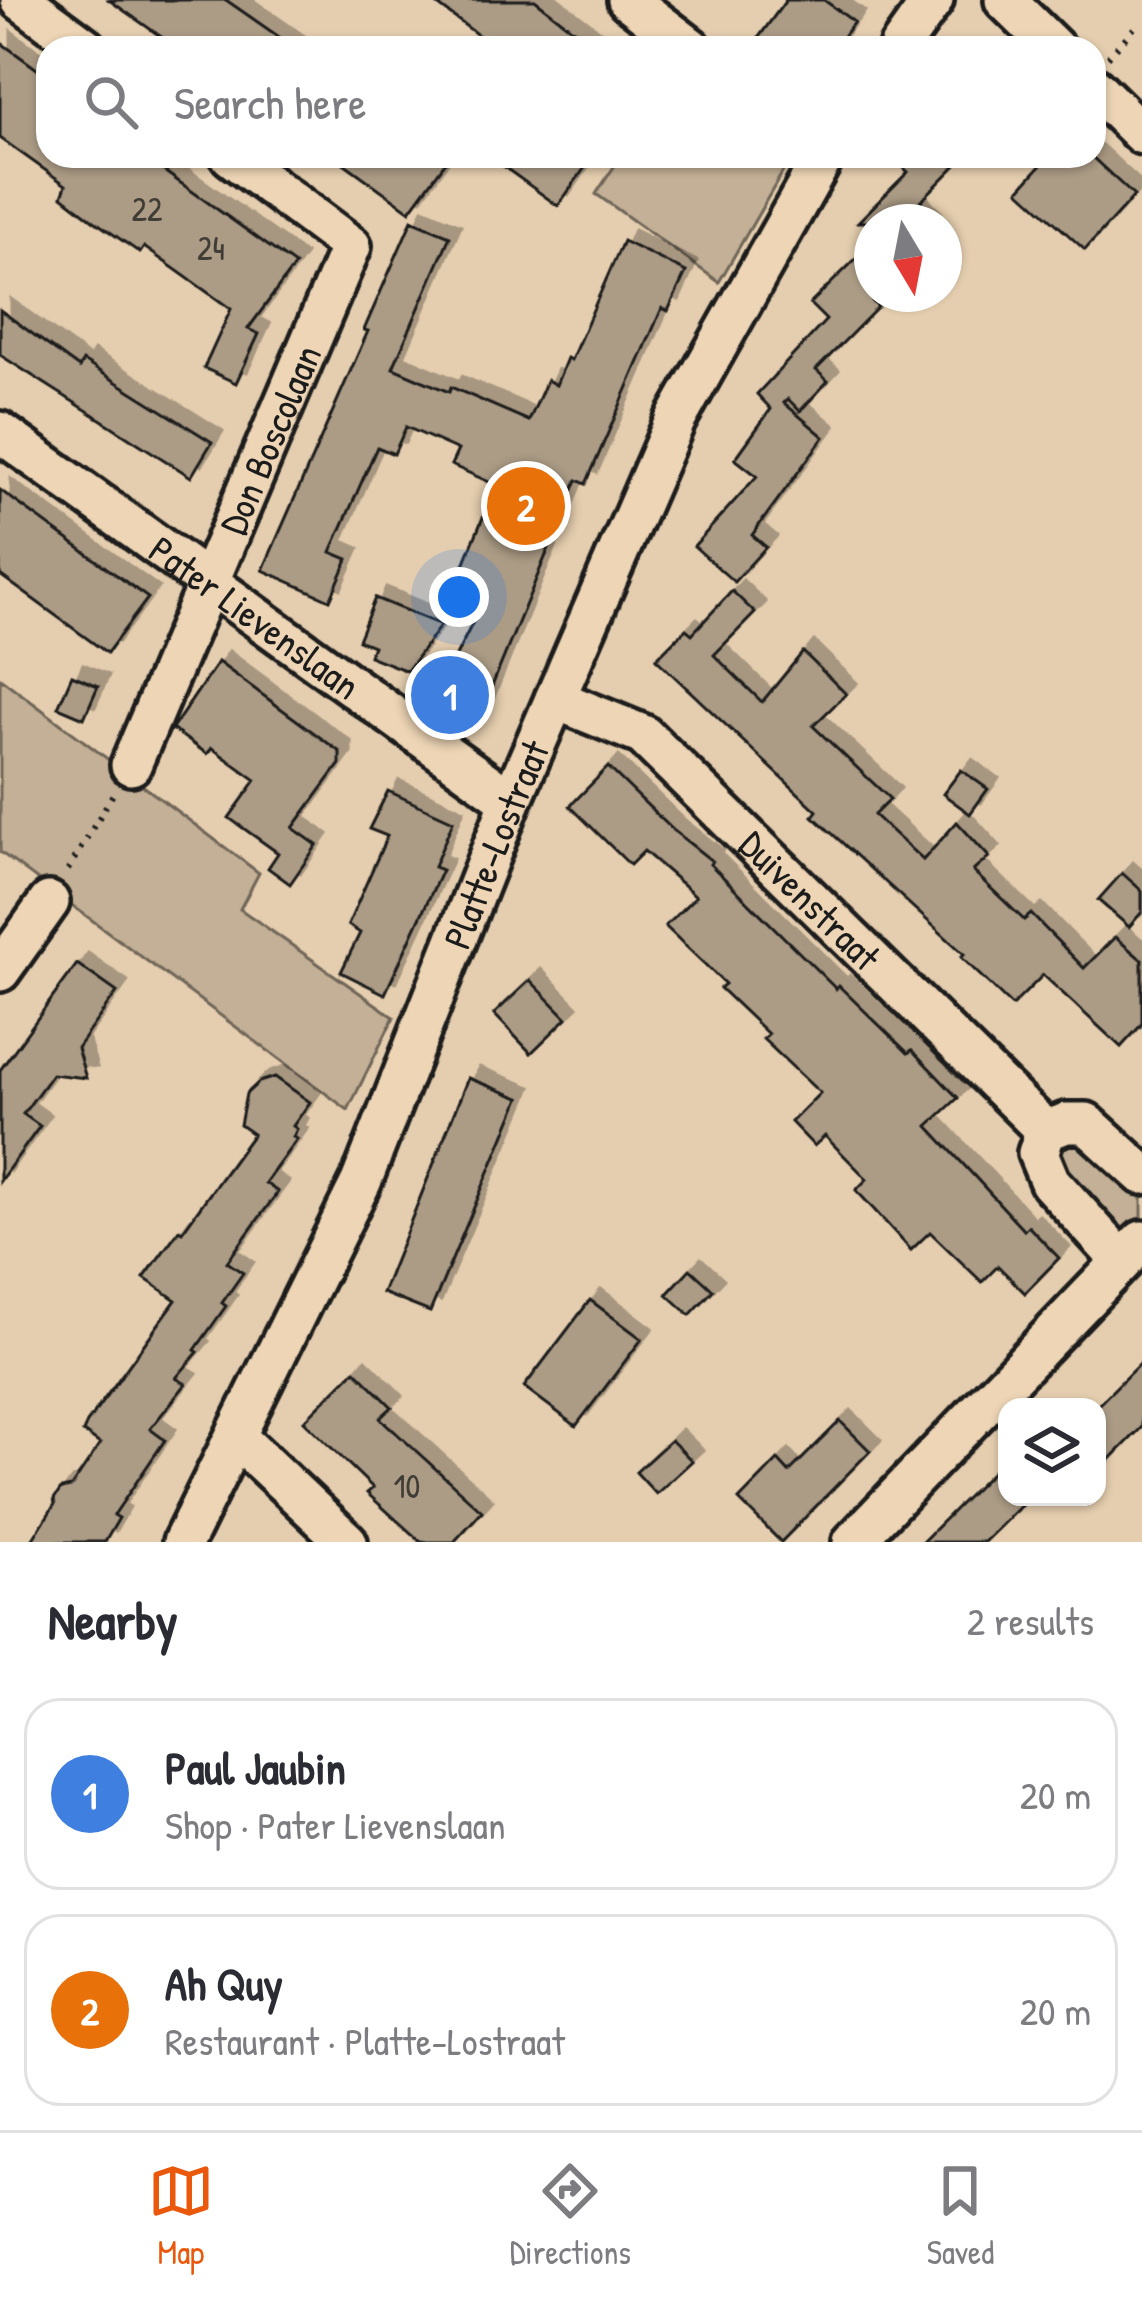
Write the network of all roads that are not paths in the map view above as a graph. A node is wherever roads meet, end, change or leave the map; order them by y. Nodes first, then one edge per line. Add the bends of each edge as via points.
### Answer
1 (22, 0) edge
2 (628, 0) edge
3 (933, 0) edge
4 (1005, 0) edge
5 (74, 25) edge
6 (675, 36) edge
7 (908, 36) edge
8 (1042, 36) edge
9 (1106, 80) edge
10 (1142, 134) edge
11 (247, 168) edge
12 (817, 168) edge
13 (0, 432) edge
14 (206, 582) junction
15 (555, 699) junction
16 (130, 765) road end
17 (511, 801) junction
18 (49, 902) road end
19 (0, 971) edge
20 (1046, 1131) junction
21 (1142, 1174) edge
22 (1132, 1251) edge
23 (236, 1437) junction
24 (183, 1542) edge
25 (347, 1542) edge
26 (853, 1542) edge

1 - 5 street
2 - 6 street
3 - 7 street
4 - 8 street
9 - 10 street
11 - 14 street, Don Boscolaan via 351,246
12 - 15 street, Platte-Lostraat via 676,421
13 - 14 street, Pater Lievenslaan
14 - 16 street, Don Boscolaan
14 - 17 street, Pater Lievenslaan
15 - 17 street, Platte-Lostraat
15 - 20 street, Duivenstraat via 643,736
17 - 23 street, Platte-Lostraat via 361,1182
18 - 19 street
20 - 21 street via 1087,1123
20 - 22 street via 1038,1153 1050,1181
22 - 26 street
23 - 24 street, Platte-Lostraat
23 - 25 street

